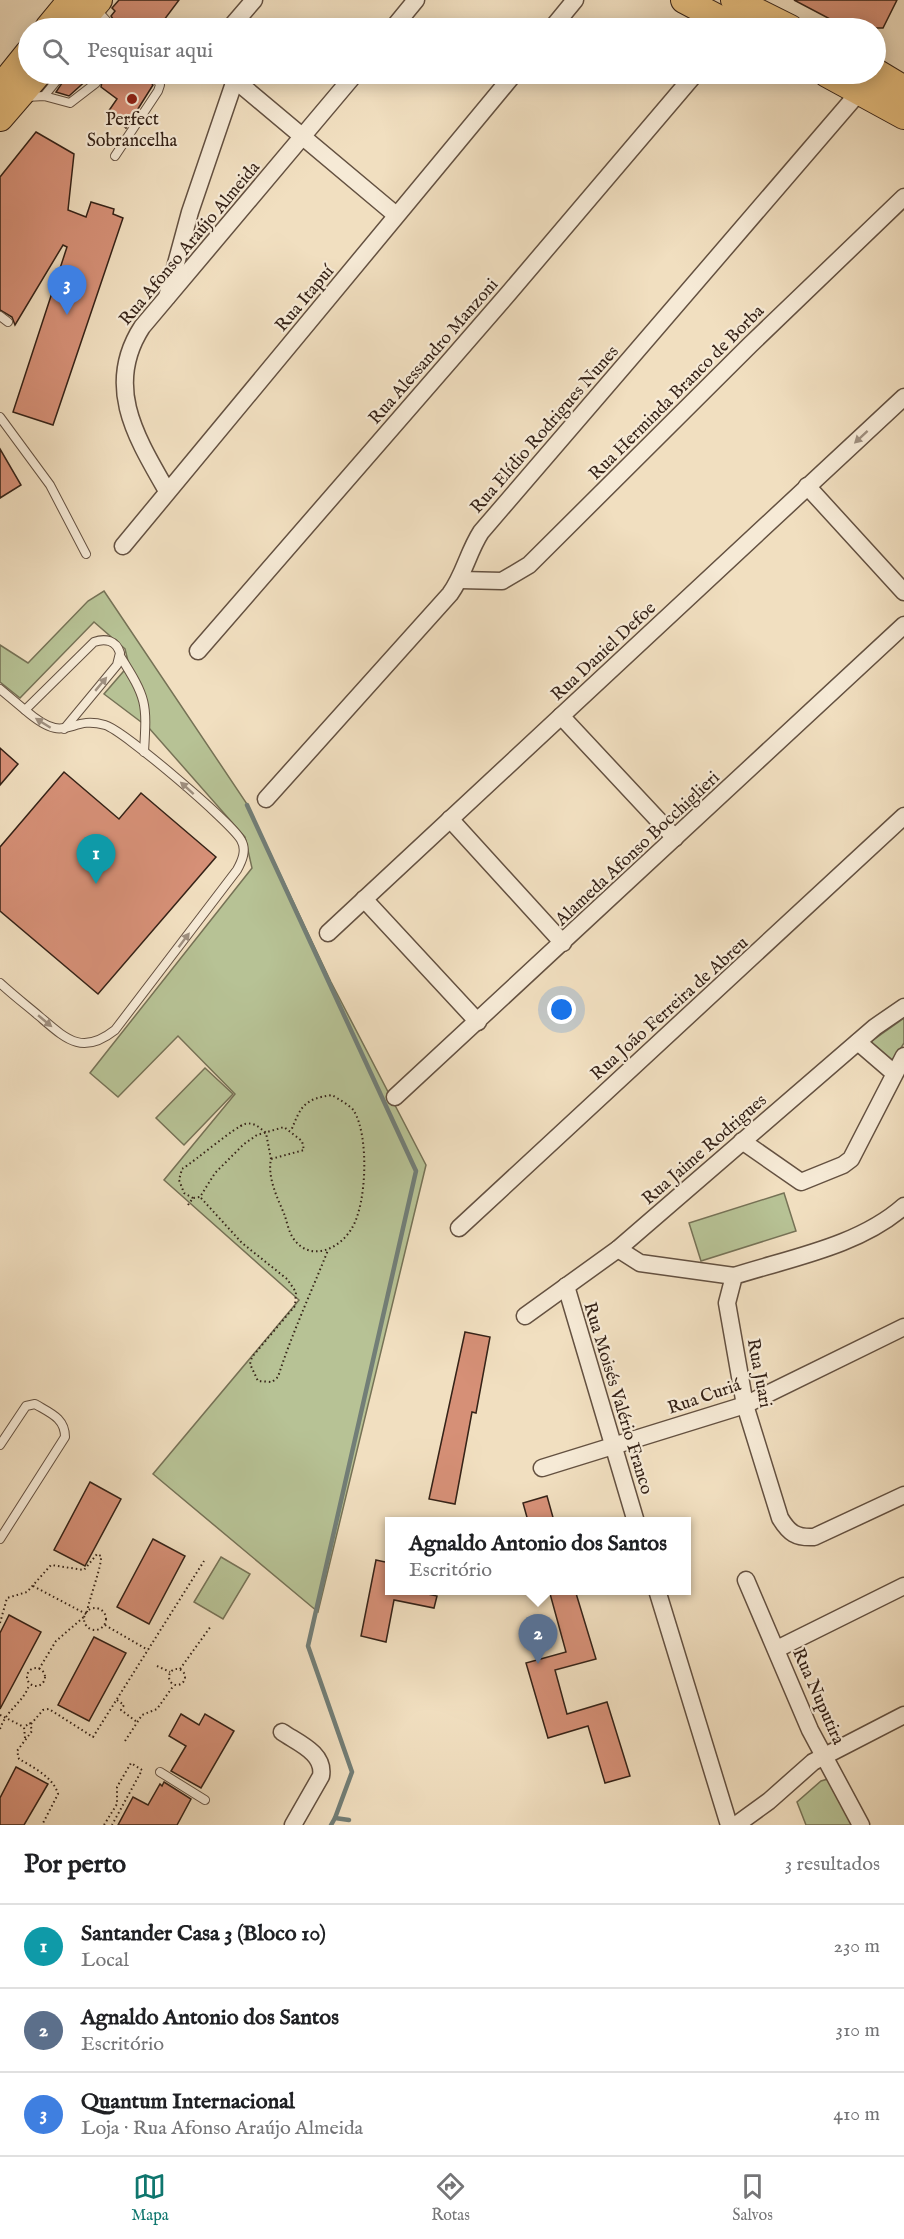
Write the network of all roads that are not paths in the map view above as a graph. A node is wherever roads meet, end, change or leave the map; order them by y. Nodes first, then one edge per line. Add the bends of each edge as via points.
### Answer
1 (254, 0) edge
2 (416, 0) edge
3 (575, 0) edge
4 (684, 0) edge
5 (734, 0) edge
6 (94, 11) edge
7 (75, 18) edge
8 (239, 18) edge
9 (401, 18) edge
10 (560, 18) edge
11 (717, 18) edge
12 (770, 18) edge
13 (18, 74) edge
14 (95, 84) edge
15 (160, 84) edge
16 (230, 84) edge
17 (240, 84) edge
18 (347, 84) edge
19 (506, 84) edge
20 (686, 84) edge
21 (865, 84) edge
22 (871, 84) edge
23 (882, 84) edge
24 (41, 85) edge
25 (904, 89) edge
26 (9, 93) edge
27 (904, 116) edge
28 (0, 118) edge
29 (303, 137) junction
30 (114, 156) dead end
31 (904, 197) edge
32 (396, 215) junction
33 (166, 300) junction
34 (0, 316) edge
35 (8, 322) dead end
36 (904, 397) edge
37 (0, 417) edge
38 (807, 486) junction
39 (167, 491) junction
40 (123, 546) dead end
41 (86, 554) dead end
42 (460, 580) junction
43 (904, 592) edge
44 (904, 625) edge
45 (198, 651) dead end
46 (120, 656) junction
47 (0, 689) edge
48 (25, 710) junction
49 (561, 716) junction
50 (64, 729) junction
51 (144, 752) junction
52 (266, 799) dead end
53 (904, 816) edge
54 (450, 819) junction
55 (675, 838) junction
56 (364, 899) junction
57 (328, 933) dead end
58 (563, 943) junction
59 (0, 983) edge
60 (904, 1007) edge
61 (478, 1022) junction
62 (858, 1042) junction
63 (904, 1056) edge
64 (894, 1073) junction
65 (395, 1097) dead end
66 (742, 1142) junction
67 (904, 1206) edge
68 (459, 1228) dead end
69 (618, 1249) junction
70 (734, 1276) junction
71 (566, 1286) junction
72 (525, 1316) dead end
73 (904, 1328) edge
74 (745, 1405) junction
75 (0, 1445) edge
76 (613, 1447) junction
77 (542, 1468) dead end
78 (904, 1495) edge
79 (635, 1517) edge
80 (0, 1539) edge
81 (746, 1580) dead end
82 (904, 1586) edge
83 (659, 1595) edge
84 (777, 1649) junction
85 (904, 1715) edge
86 (282, 1732) dead end
87 (824, 1755) junction
88 (160, 1772) dead end
89 (205, 1800) dead end
90 (293, 1825) edge
91 (729, 1825) edge
92 (736, 1825) edge
93 (861, 1825) edge

1 - 8 street
2 - 9 street
3 - 10 street
4 - 11 main road
5 - 12 main road
6 - 7 main road
13 - 26 main road
14 - 24 lane via 70,104
15 - 30 lane
16 - 33 street
17 - 29 street
18 - 29 street, Rua Afonso Araújo Almeida
19 - 32 street, Rua Itapuí
20 - 45 street, Rua Alessandro Manzoni
21 - 42 street, Rua Elídio Rodrigues Nunes via 481,532
22 - 27 main road
23 - 25 main road
24 - 26 main road
26 - 28 main road
29 - 32 street
29 - 33 street, Rua Afonso Araújo Almeida
31 - 42 street, Rua Herminda Branco de Borba via 529,565 502,580
32 - 39 street, Rua Itapuí
33 - 39 street, Rua Afonso Araújo Almeida via 131,344 125,362 125,385 136,437
34 - 35 lane
36 -> 38 street, Rua Daniel Defoe
37 - 41 lane via 50,485
38 - 43 street
38 - 49 street, Rua Daniel Defoe
39 - 40 street, Rua Itapuí
42 - 52 street, Rua Elídio Rodrigues Nunes
44 - 55 street, Alameda Afonso Bocchiglieri
46 - 48 lane via 109,640 94,642
50 -> 46 lane via 117,665
46 - 51 lane via 146,705
47 - 48 lane
50 -> 48 lane via 52,729
49 - 54 street, Rua Daniel Defoe
49 - 55 street
50 - 51 lane via 104,724 118,730
59 -> 51 lane via 67,1040 93,1043 105,1038 237,870 244,852 241,839
53 - 68 street, Rua João Ferreira de Abreu
54 - 56 street, Rua Daniel Defoe
54 - 58 street
55 - 58 street, Alameda Afonso Bocchiglieri
56 - 57 street, Rua Daniel Defoe
56 - 61 street
58 - 61 street, Alameda Afonso Bocchiglieri
60 - 62 street, Rua Jaime Rodrigues
61 - 65 street, Alameda Afonso Bocchiglieri
62 - 64 street
62 - 66 street, Rua Jaime Rodrigues
63 - 64 street
64 - 66 street via 856,1151 843,1165 801,1182
66 - 69 street, Rua Jaime Rodrigues
67 - 70 street via 873,1227 839,1242
69 - 70 street via 640,1263
69 - 71 street, Rua Jaime Rodrigues
70 - 74 street, Rua Juari via 727,1303
71 - 72 street, Rua Jaime Rodrigues
71 - 76 street, Rua Moisés Valério Franco
73 - 74 street, Rua Curiá
74 - 76 street, Rua Curiá
74 - 78 street, Rua Juari via 780,1518 789,1531 801,1537 814,1537
75 - 80 lane via 26,1406 35,1404 59,1418 65,1427 66,1437
76 - 77 street, Rua Curiá
76 - 79 street, Rua Moisés Valério Franco
81 - 84 street, Rua Nuputira
82 - 84 street
83 - 91 street
84 - 87 street, Rua Nuputira
85 - 87 street
86 - 90 street via 315,1755 322,1769
87 - 92 street
87 - 93 street, Rua Nuputira
88 - 89 lane

